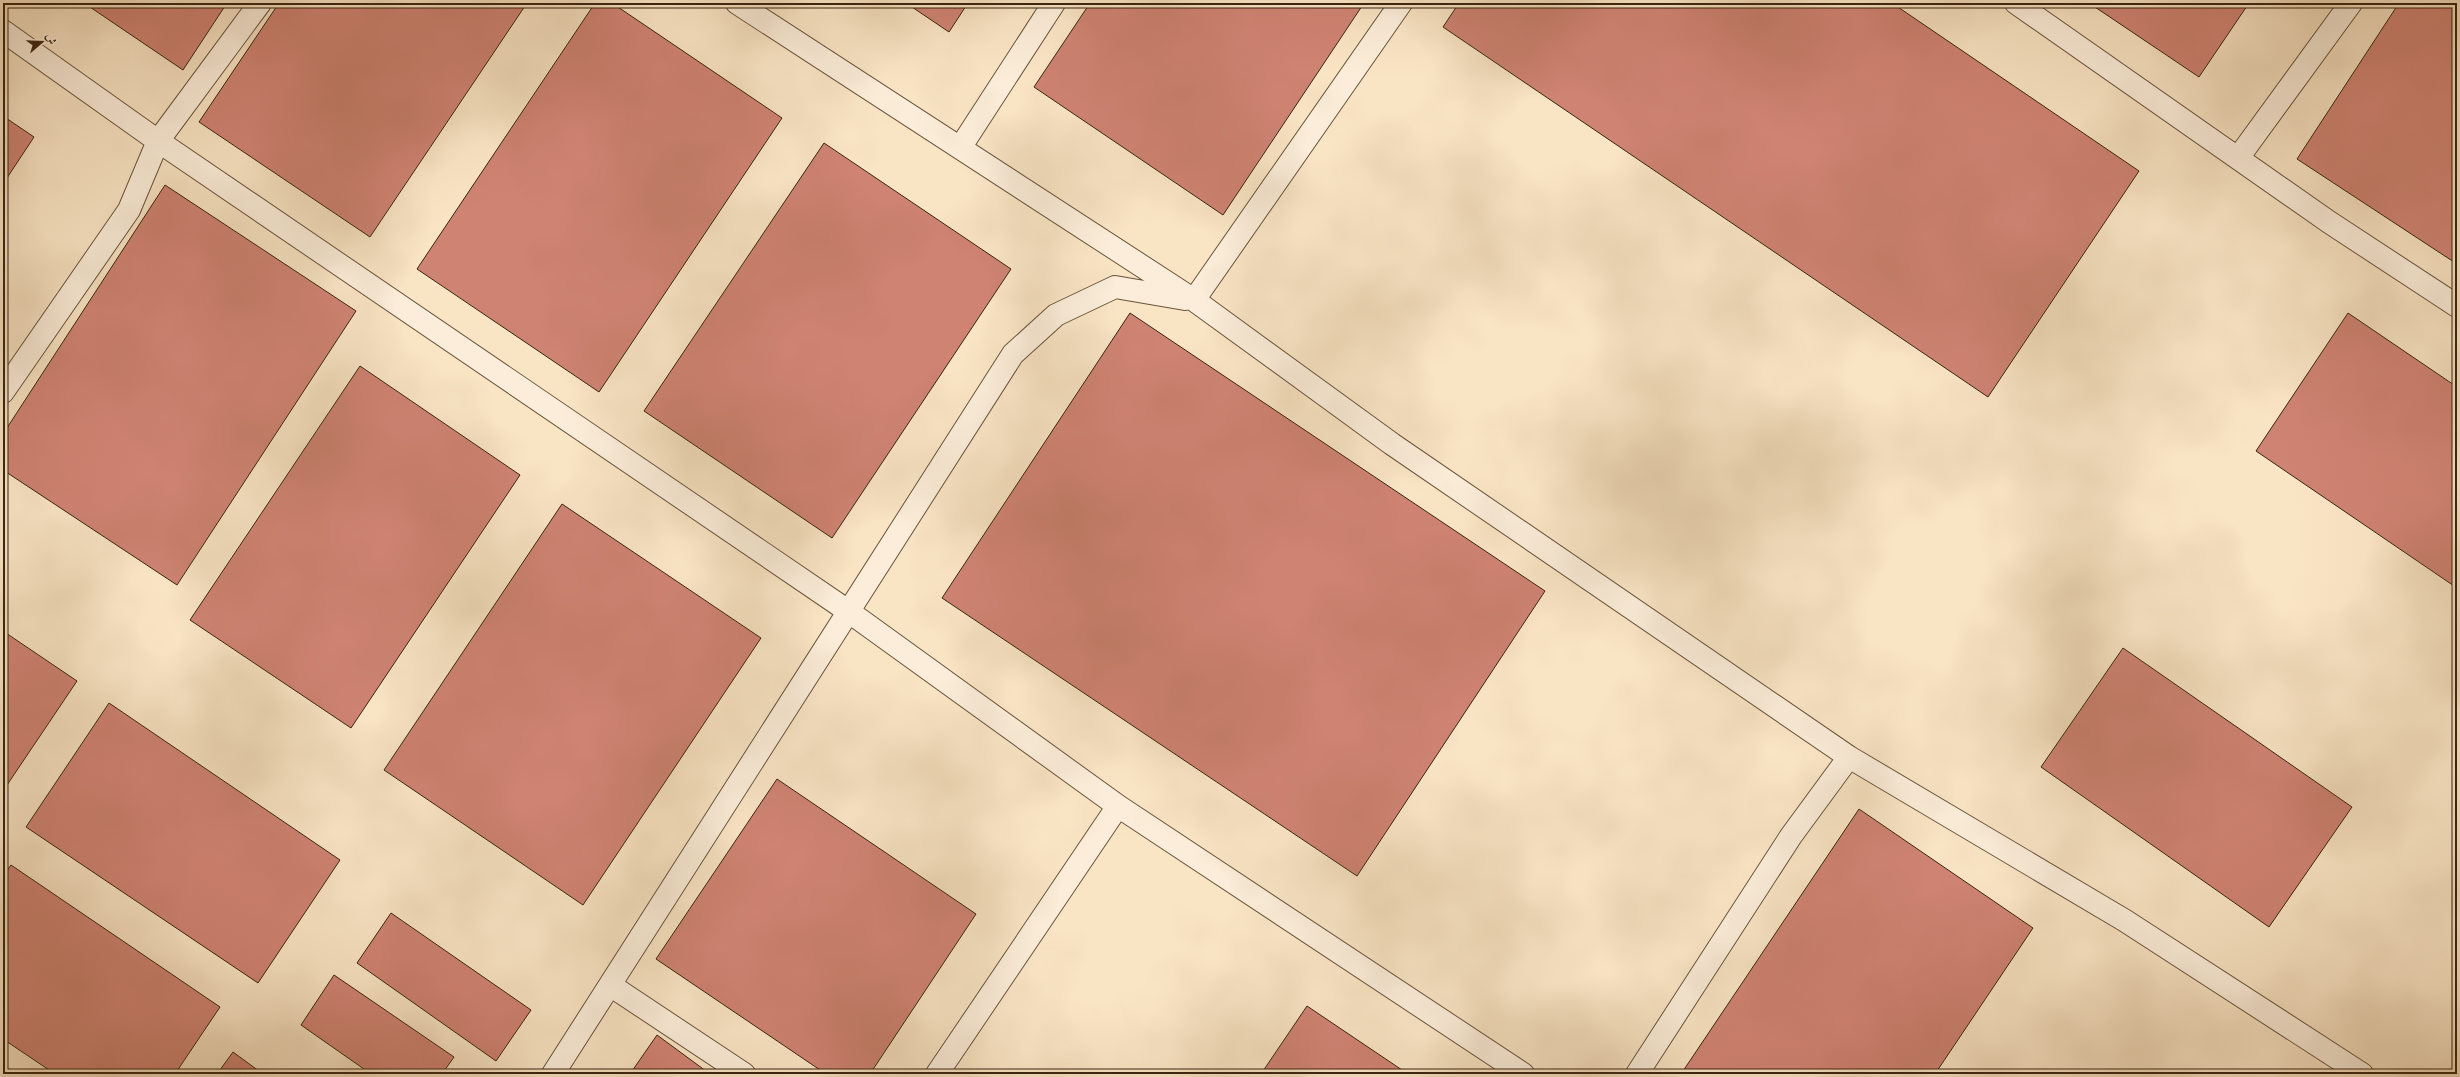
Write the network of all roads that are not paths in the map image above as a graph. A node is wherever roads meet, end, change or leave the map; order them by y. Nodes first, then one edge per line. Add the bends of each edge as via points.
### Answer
1 (260, 3) edge
2 (737, 3) edge
3 (1054, 3) edge
4 (1401, 3) edge
5 (2016, 3) edge
6 (2351, 3) edge
7 (3, 31) edge
8 (158, 141) junction
9 (960, 148) junction
10 (2238, 158) junction
11 (1194, 300) junction
12 (2457, 306) edge
13 (3, 392) edge
14 (848, 611) junction
15 (1849, 757) junction
16 (1118, 806) junction
17 (610, 985) junction
18 (553, 1074) edge
19 (744, 1074) edge
20 (937, 1074) edge
21 (1523, 1074) edge
22 (1637, 1074) edge
23 (2362, 1074) edge

1 - 8 lane
2 - 9 lane
3 - 9 lane
4 - 11 lane
5 - 10 lane
6 - 10 lane
7 - 8 lane
8 - 13 lane via 129,210
8 - 14 lane
9 - 11 lane
10 - 12 lane via 2329,222
11 - 14 lane via 1115,287 1056,315 1013,354
11 - 15 lane via 1392,444
14 - 16 lane
14 - 17 lane
15 - 22 lane via 1791,836
15 - 23 lane via 2124,920
16 - 20 lane
16 - 21 lane
17 - 18 lane
17 - 19 lane

